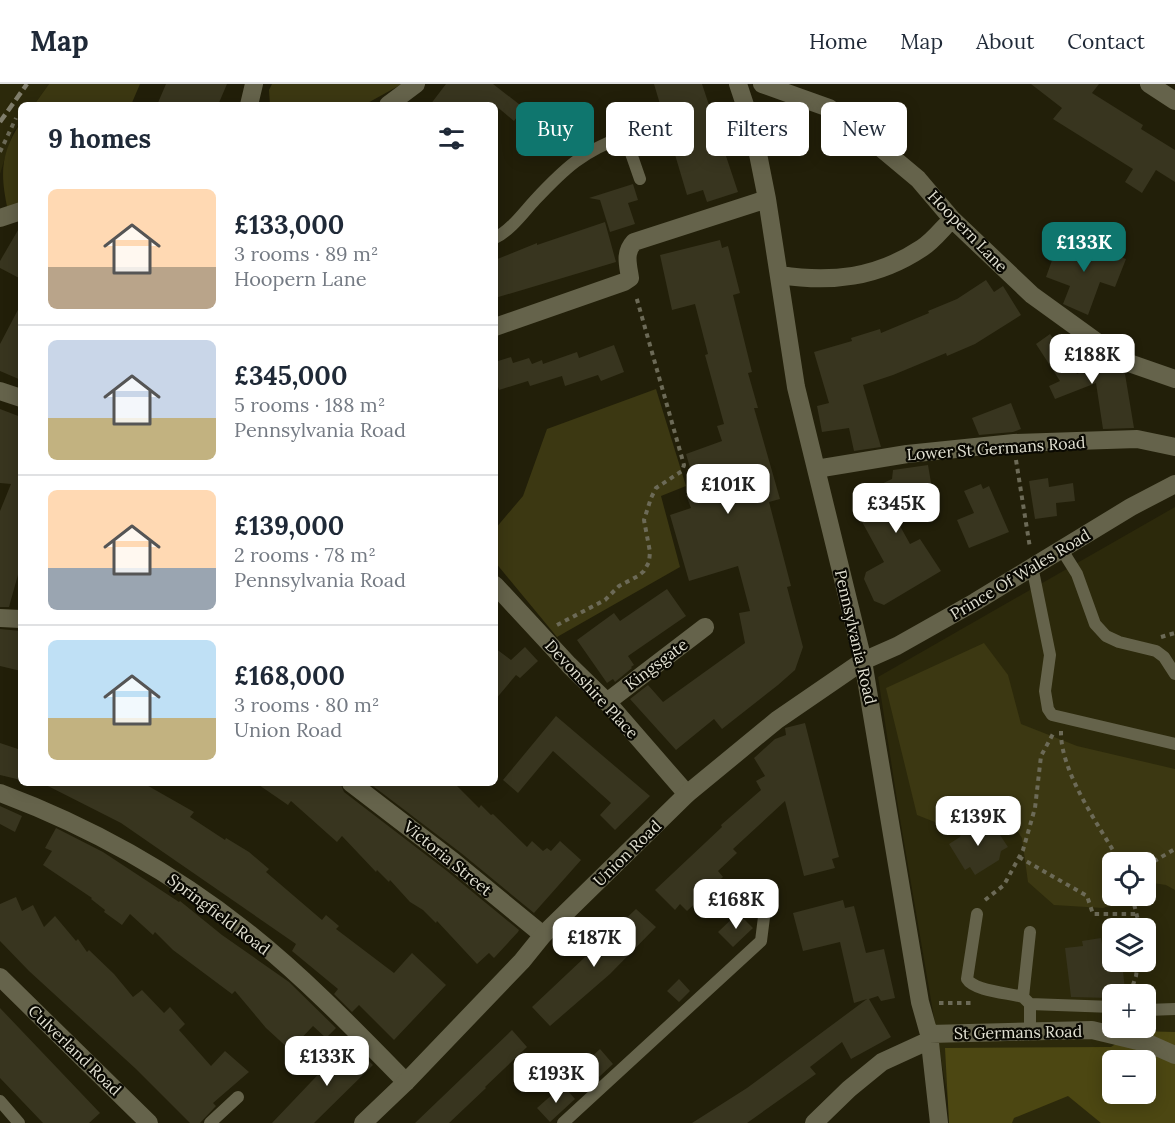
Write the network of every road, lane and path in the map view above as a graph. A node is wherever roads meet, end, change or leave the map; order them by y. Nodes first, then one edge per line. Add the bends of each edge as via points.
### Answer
1 (254, 84) edge
2 (416, 84) edge
3 (738, 84) edge
4 (762, 84) edge
5 (1149, 84) edge
6 (1175, 101) edge
7 (250, 102) edge
8 (392, 102) edge
9 (16, 118) dead end
10 (0, 152) edge
11 (640, 179) dead end
12 (767, 199) junction
13 (18, 212) edge
14 (0, 219) edge
15 (952, 219) junction
16 (498, 236) edge
17 (780, 275) junction
18 (630, 278) junction
19 (498, 326) edge
20 (1175, 379) edge
21 (0, 391) edge
22 (18, 395) edge
23 (1014, 443) junction
24 (1175, 447) edge
25 (816, 469) junction
26 (1175, 484) edge
27 (1062, 550) junction
28 (1032, 566) junction
29 (498, 588) edge
30 (0, 618) edge
31 (18, 620) edge
32 (705, 627) dead end
33 (547, 640) junction
34 (863, 661) junction
35 (1175, 674) edge
36 (607, 702) junction
37 (1061, 718) junction
38 (1175, 744) edge
39 (355, 786) edge
40 (0, 793) edge
41 (687, 794) junction
42 (1175, 849) edge
43 (1114, 852) edge
44 (1019, 857) junction
45 (1156, 860) edge
46 (1134, 906) edge
47 (765, 909) dead end
48 (977, 914) joint
49 (1136, 914) junction
50 (1137, 918) edge
51 (1030, 932) dead end
52 (543, 934) junction
53 (0, 977) edge
54 (1027, 1000) junction
55 (1102, 1006) edge
56 (1156, 1010) edge
57 (1175, 1010) edge
58 (1030, 1030) junction
59 (929, 1037) junction
60 (1175, 1055) edge
61 (406, 1082) junction
62 (238, 1097) dead end
63 (0, 1101) edge
64 (20, 1123) edge
65 (149, 1123) edge
66 (210, 1123) edge
67 (363, 1123) edge
68 (563, 1123) edge
69 (814, 1123) edge
70 (939, 1123) edge

1 - 7 street
2 - 8 street
3 - 12 street, Pennsylvania Road via 753,129
4 - 15 street, Hoopern Lane via 829,108 918,179
5 - 6 street
9 - 10 path
11 - 16 lane via 625,136 603,144 572,162
12 - 17 street, Pennsylvania Road
12 - 18 street via 634,242 627,256
13 - 14 street
15 - 17 street via 924,247 891,266 837,279
15 - 20 street, Hoopern Lane via 1062,318 1129,363
17 - 25 street, Pennsylvania Road via 794,376
18 - 19 street
18 - 33 path via 684,465 656,488 651,498 644,520 650,552 645,570 605,600 554,626
21 - 22 street
23 - 24 street, Lower St Germans Road via 1137,439
23 - 25 street, Lower St Germans Road via 907,454
23 - 28 path
25 - 34 street, Pennsylvania Road
26 - 27 street, Prince Of Wales Road
27 - 28 street, Prince Of Wales Road
27 - 35 lane via 1077,574 1095,624 1119,642 1156,651
28 - 34 street, Prince Of Wales Road
28 - 37 lane via 1050,655 1046,701 1052,715
29 - 33 street, Devonshire Place
30 - 31 street
32 - 36 street, Kingsgate
33 - 36 street, Devonshire Place
34 - 41 street, Union Road via 777,720
34 - 59 street, Pennsylvania Road
36 - 41 street, Devonshire Place
37 - 38 lane
37 - 43 path via 1060,747
37 - 44 path via 1041,756 1035,808
39 - 52 street, Victoria Street
40 - 61 street, Springfield Road via 82,826 181,884 255,939
41 - 52 street, Union Road
42 - 45 path
44 - 48 path via 1004,885 979,902
44 - 49 path via 1087,896 1093,914
46 - 49 path
47 - 68 lane via 761,941
48 - 54 lane via 967,979 978,988
49 - 50 path
51 - 54 lane
52 - 61 street, Union Road
53 - 65 street, Culverland Road
54 - 55 lane
54 - 58 lane
56 - 57 lane
58 - 59 street, St Germans Road
58 - 60 street, St Germans Road via 1092,1030 1150,1044
59 - 69 street via 882,1062
59 - 70 street, Pennsylvania Road
61 - 67 street, Union Road
62 - 66 lane
63 - 64 lane

